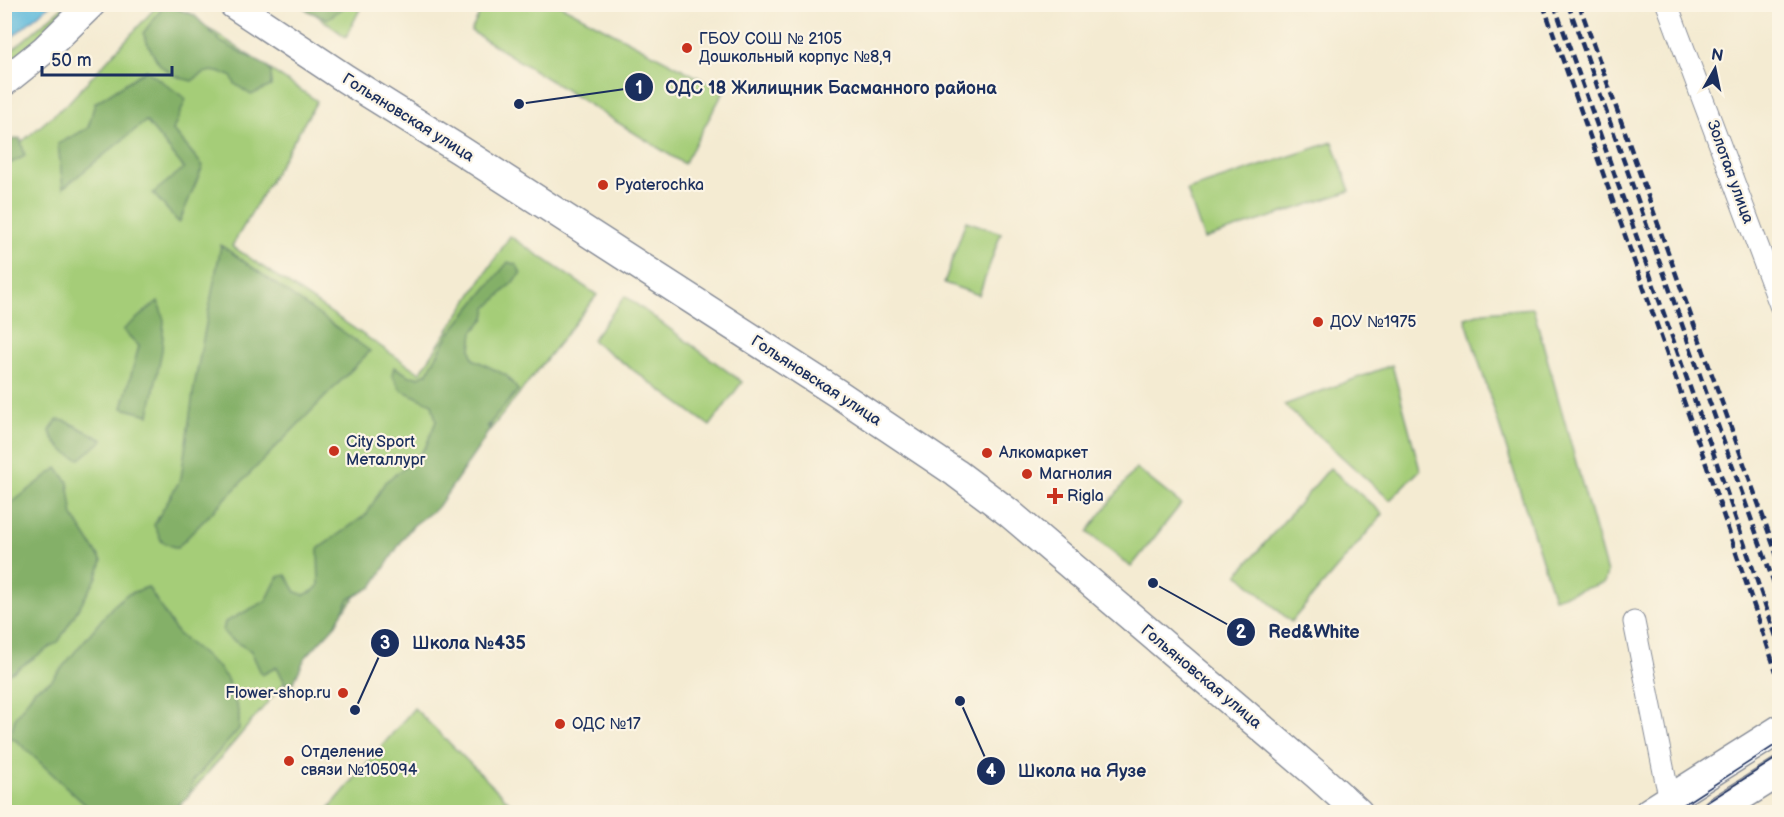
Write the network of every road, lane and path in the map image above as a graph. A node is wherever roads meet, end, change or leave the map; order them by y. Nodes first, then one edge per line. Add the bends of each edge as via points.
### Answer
1 (91, 4) edge
2 (233, 4) edge
3 (1667, 4) edge
4 (4, 82) edge
5 (1779, 305) edge
6 (1634, 622) dead end
7 (1779, 729) edge
8 (1779, 772) edge
9 (1664, 808) edge
10 (1724, 808) edge
11 (1358, 813) edge

1 - 4 street
2 - 11 street, Гольяновская улица via 956,473 1008,512
3 - 5 street, Золотая улица
6 - 9 street
7 - 9 street
8 - 10 street

